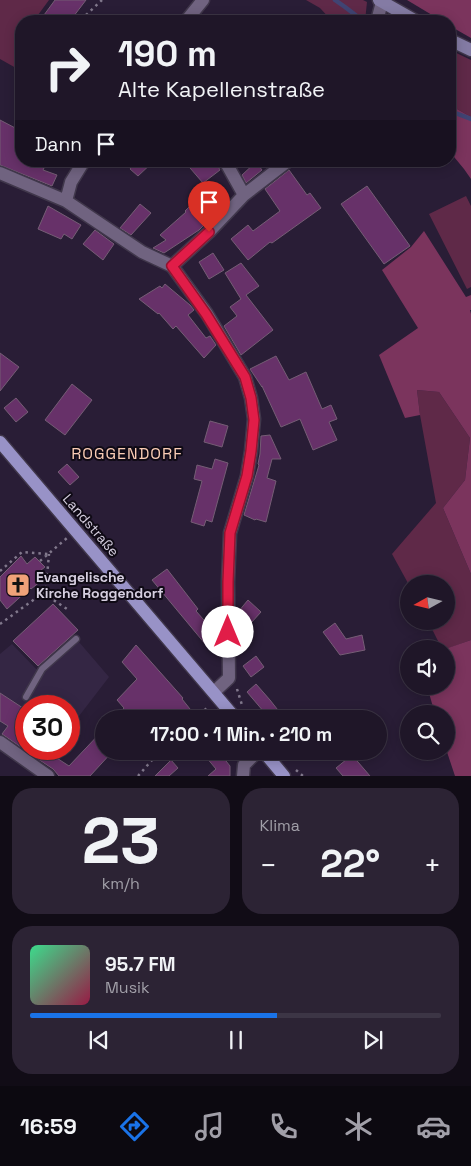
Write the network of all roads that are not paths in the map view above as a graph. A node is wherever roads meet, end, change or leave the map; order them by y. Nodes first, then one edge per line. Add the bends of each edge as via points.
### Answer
1 (203, 0) edge
2 (380, 1) edge
3 (191, 15) edge
4 (378, 15) edge
5 (405, 15) edge
6 (456, 43) edge
7 (471, 50) edge
8 (80, 167) edge
9 (228, 167) edge
10 (280, 167) edge
11 (0, 173) edge
12 (244, 195) junction
13 (66, 201) junction
14 (172, 266) junction
15 (0, 442) edge
16 (76, 639) dead end
17 (214, 692) junction
18 (27, 695) edge
19 (229, 710) edge
20 (0, 742) edge
21 (249, 760) edge
22 (271, 760) edge
23 (48, 776) edge
24 (242, 776) edge
25 (284, 776) edge

1 - 3 street
2 - 4 street
2 - 5 main road
6 - 7 main road
8 - 13 street via 71,182
9 - 12 street
10 - 12 street
11 - 13 street
12 - 14 street
13 - 14 street via 142,252
14 - 17 street via 245,377 254,420 247,476 230,533 229,678
15 - 17 main road, Landstraße
16 - 18 lane via 42,669
17 - 19 main road, Landstraße
20 - 23 street
21 - 24 street via 244,765
22 - 25 main road

